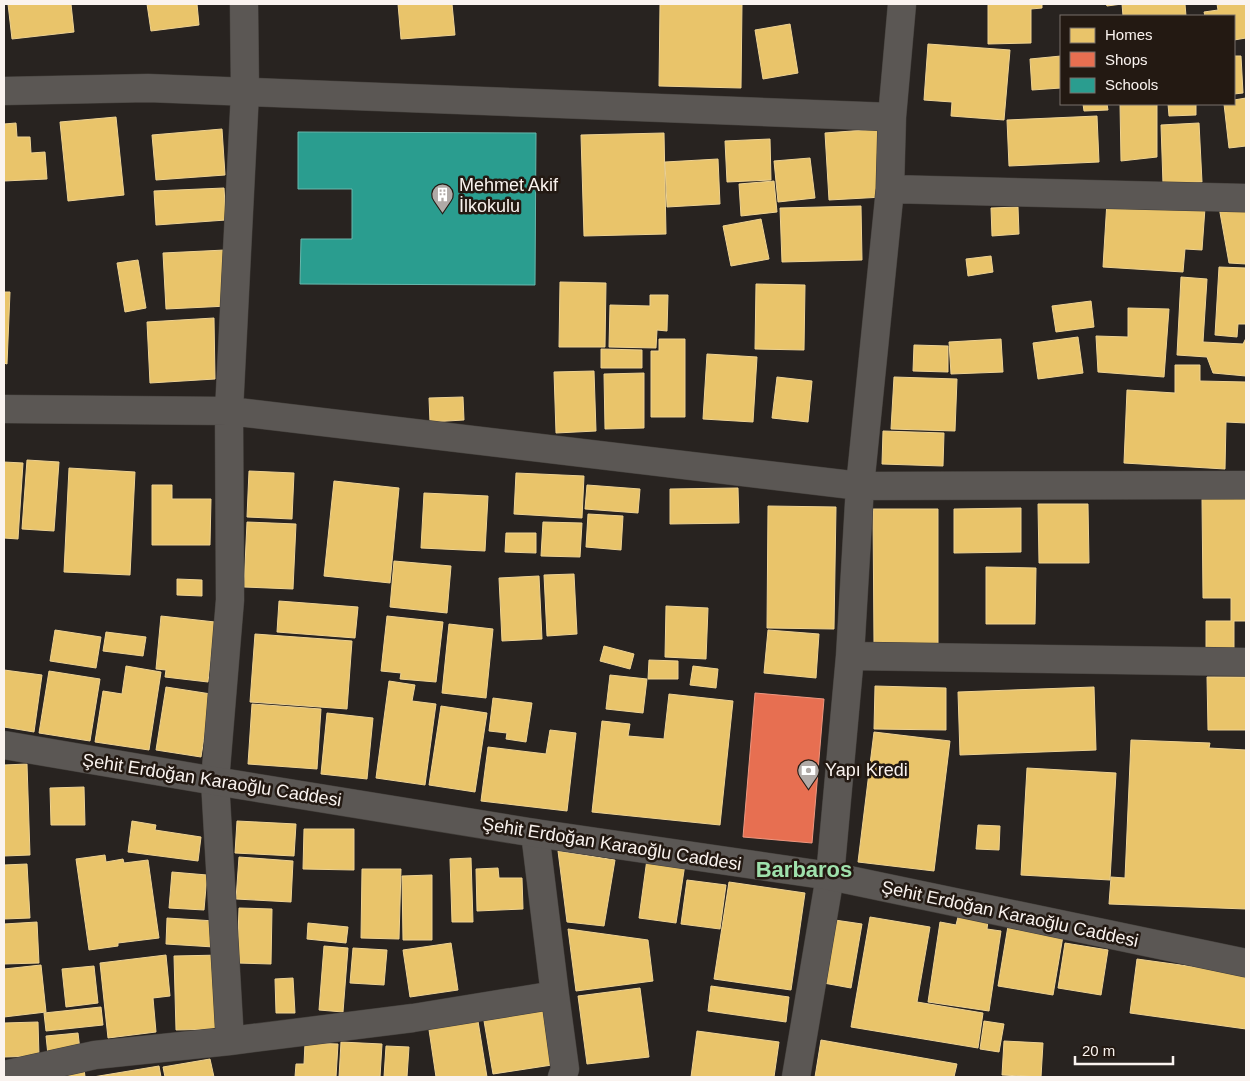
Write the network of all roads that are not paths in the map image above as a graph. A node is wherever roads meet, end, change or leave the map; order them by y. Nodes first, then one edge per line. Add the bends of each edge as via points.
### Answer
1 (244, 4) edge
2 (902, 4) edge
3 (4, 91) edge
4 (245, 92) junction
5 (892, 117) junction
6 (890, 189) junction
7 (1246, 198) edge
8 (4, 409) edge
9 (229, 411) junction
10 (1246, 485) edge
11 (860, 486) junction
12 (850, 656) junction
13 (1246, 662) edge
14 (4, 745) edge
15 (215, 781) junction
16 (536, 833) junction
17 (830, 876) junction
18 (1246, 963) edge
19 (555, 995) junction
20 (230, 1041) junction
21 (4, 1075) edge
22 (562, 1077) edge
23 (796, 1077) edge

1 - 4 street
2 - 5 street
3 - 4 street via 148,88
4 - 5 street
4 - 9 street
5 - 6 street
6 - 7 street
6 - 11 street
8 - 9 street
9 - 11 street
9 - 15 street via 230,600
10 - 11 street
11 - 12 street
12 - 13 street
12 - 17 street
14 - 15 street, Şehit Erdoğan Karaoğlu Caddesi
15 - 16 street, Şehit Erdoğan Karaoğlu Caddesi
15 - 20 street
16 - 17 street, Şehit Erdoğan Karaoğlu Caddesi
16 - 19 street
17 - 18 street, Şehit Erdoğan Karaoğlu Caddesi
17 - 23 street
19 - 20 street via 413,1018
19 - 22 street via 564,1069
20 - 21 street via 95,1055

